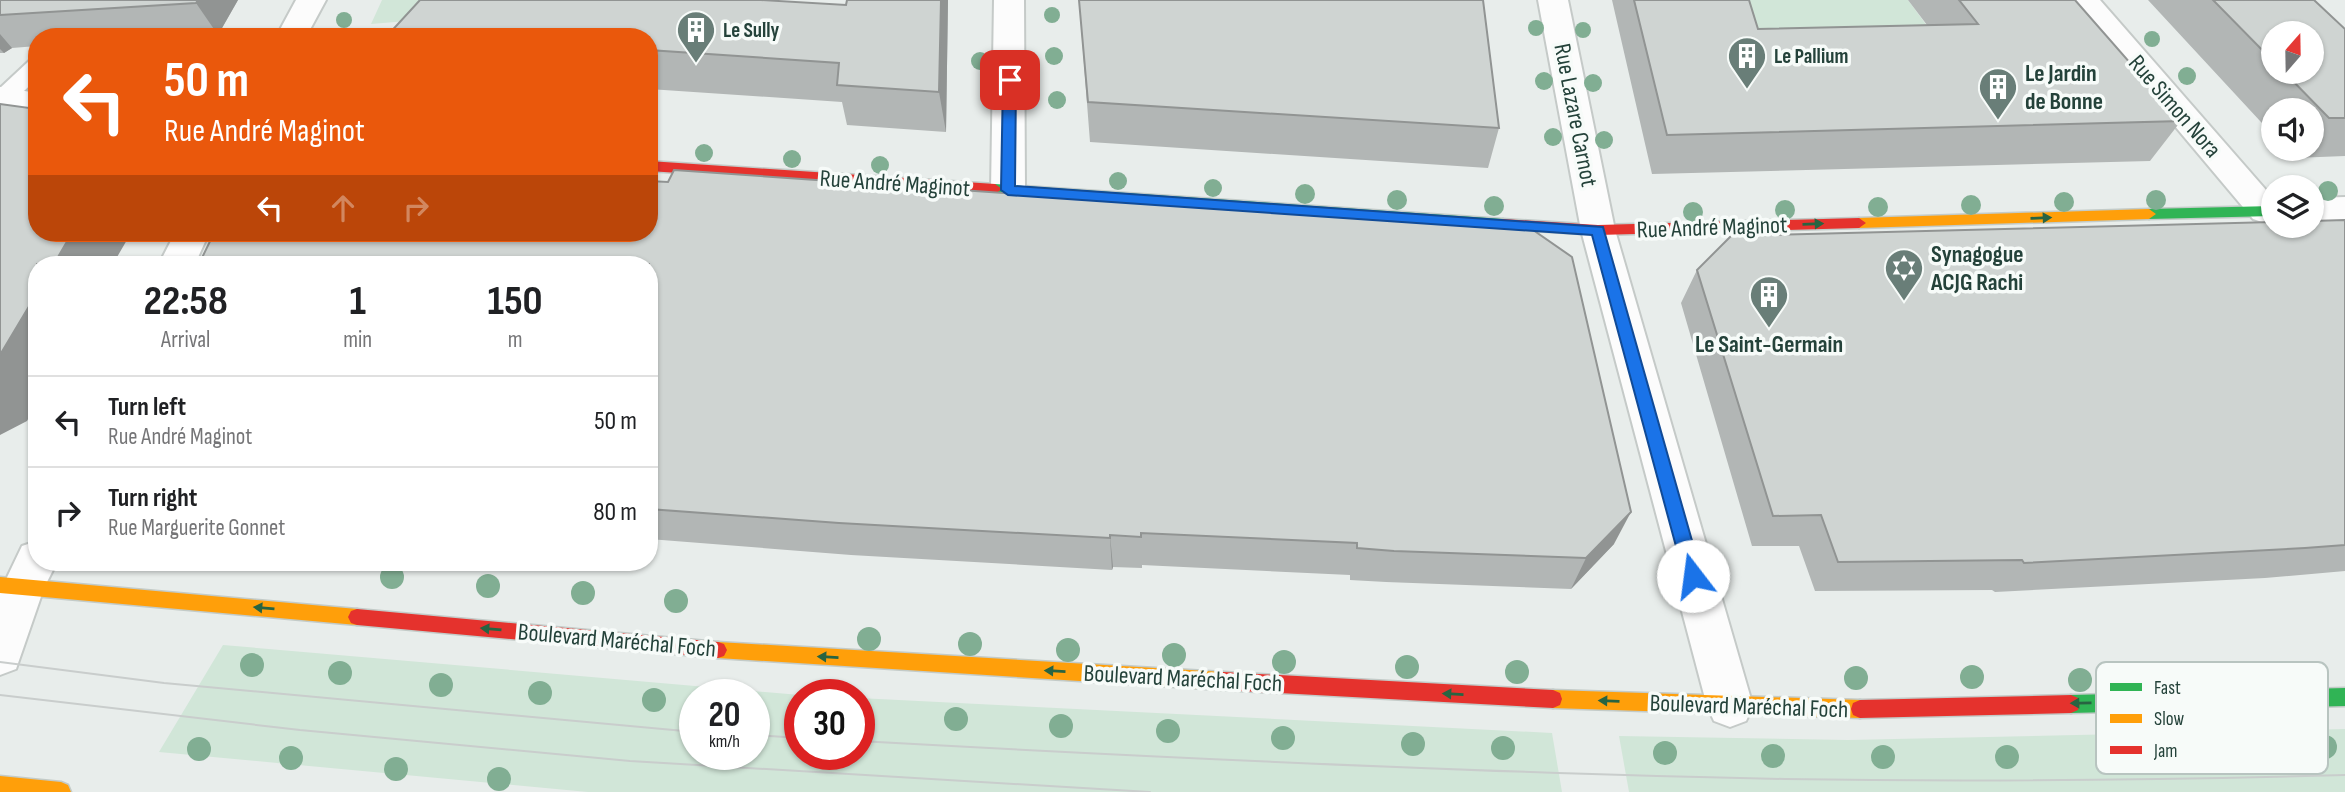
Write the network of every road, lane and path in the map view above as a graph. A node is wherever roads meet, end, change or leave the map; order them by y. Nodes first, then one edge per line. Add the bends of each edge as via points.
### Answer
1 (311, 0) edge
2 (1009, 0) edge
3 (1553, 0) edge
4 (2084, 0) edge
5 (296, 28) edge
6 (28, 74) edge
7 (2, 97) edge
8 (28, 101) edge
9 (658, 167) edge
10 (1008, 190) junction
11 (2261, 202) edge
12 (2345, 209) edge
13 (2324, 210) edge
14 (2261, 211) edge
15 (1598, 230) junction
16 (20, 577) edge
17 (0, 655) edge
18 (2096, 703) edge
19 (1730, 706) junction
20 (0, 785) edge
21 (61, 792) edge

1 - 5 street
2 - 10 street
3 - 15 street, Rue Lazare Carnot
4 - 11 street, Rue Simon Nora
6 - 7 lane
7 - 8 street
9 - 10 main road, Rue André Maginot
10 - 15 main road, Rue André Maginot
12 - 13 street
15 -> 14 main road, Rue André Maginot
15 - 19 street, Rue Lazare Carnot
16 - 17 street, Boulevard Maréchal Foch
19 -> 16 main road, Boulevard Maréchal Foch via 754,653
18 -> 19 main road, Boulevard Maréchal Foch via 1863,709
20 - 21 main road

